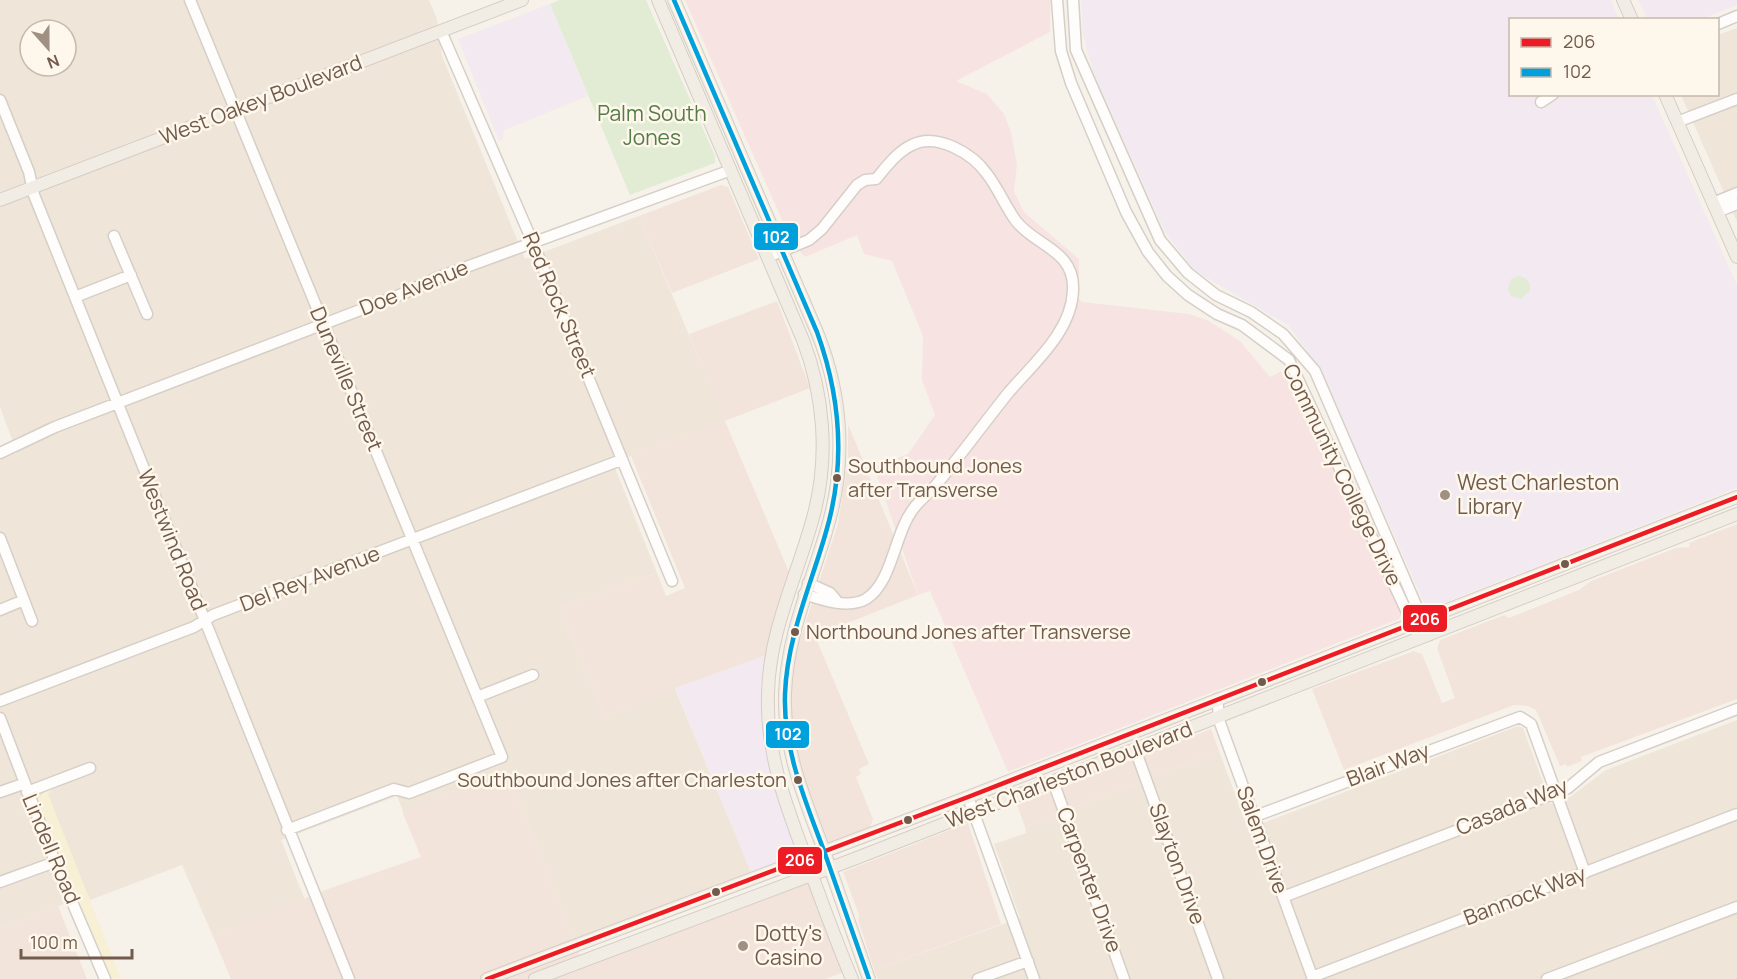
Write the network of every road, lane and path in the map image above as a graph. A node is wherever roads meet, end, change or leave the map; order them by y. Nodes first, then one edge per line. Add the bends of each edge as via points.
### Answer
1 (190, 0) edge
2 (522, 0) edge
3 (658, 0) edge
4 (674, 0) edge
5 (1623, 0) edge
6 (1057, 2) edge
7 (1073, 4) edge
8 (1737, 16) edge
9 (1631, 18) edge
10 (1719, 24) edge
11 (441, 31) junction
12 (1550, 96) edge
13 (1666, 96) edge
14 (1737, 99) edge
15 (0, 100) edge
16 (1096, 101) junction
17 (1541, 102) dead end
18 (1081, 106) junction
19 (236, 110) junction
20 (1677, 122) junction
21 (731, 170) junction
22 (32, 188) junction
23 (1737, 193) edge
24 (0, 200) edge
25 (1737, 204) edge
26 (1715, 207) junction
27 (114, 236) dead end
28 (533, 243) junction
29 (783, 251) junction
30 (768, 257) junction
31 (1737, 257) edge
32 (1180, 266) junction
33 (131, 275) junction
34 (1167, 276) junction
35 (75, 297) junction
36 (147, 314) dead end
37 (323, 324) junction
38 (834, 389) junction
39 (817, 391) junction
40 (117, 403) junction
41 (1333, 414) junction
42 (1318, 420) junction
43 (0, 453) edge
44 (621, 460) junction
45 (1737, 496) edge
46 (1737, 514) edge
47 (0, 538) edge
48 (413, 539) junction
49 (796, 568) junction
50 (672, 581) dead end
51 (791, 584) junction
52 (806, 589) junction
53 (24, 600) junction
54 (800, 607) junction
55 (0, 610) edge
56 (32, 621) dead end
57 (204, 621) junction
58 (1418, 621) junction
59 (1424, 637) junction
60 (533, 675) dead end
61 (477, 697) junction
62 (1217, 699) junction
63 (0, 701) edge
64 (1737, 709) edge
65 (1218, 717) junction
66 (0, 718) edge
67 (1135, 749) junction
68 (1062, 759) junction
69 (90, 768) dead end
70 (1053, 781) junction
71 (25, 788) junction
72 (1029, 790) junction
73 (0, 792) edge
74 (1556, 792) junction
75 (968, 796) junction
76 (974, 812) junction
77 (1737, 814) edge
78 (1253, 817) junction
79 (287, 830) junction
80 (824, 850) junction
81 (806, 857) junction
82 (55, 862) junction
83 (830, 868) junction
84 (1585, 873) junction
85 (812, 875) junction
86 (0, 882) edge
87 (1282, 897) junction
88 (1737, 907) edge
89 (566, 950) junction
90 (1028, 961) junction
91 (572, 966) junction
92 (1312, 978) edge
93 (105, 979) edge
94 (349, 979) edge
95 (487, 979) edge
96 (535, 979) edge
97 (852, 979) edge
98 (869, 979) edge
99 (978, 979) edge
100 (1034, 979) edge
101 (1125, 979) edge
102 (1218, 979) edge
103 (1547, 979) edge

1 - 19 street, Duneville Street
2 - 11 main road, West Oakey Boulevard
3 - 21 main road
4 - 29 main road
5 - 9 main road
6 - 7 street
6 - 18 street, Community College Drive via 1061,51
7 - 16 street, Community College Drive via 1076,50
8 - 10 street
11 - 19 main road, West Oakey Boulevard
11 - 28 street, Red Rock Street
12 - 17 street
13 - 20 main road
14 - 20 street
15 - 22 street, Westwind Road
16 - 18 street
16 - 32 street, Community College Drive via 1160,240
18 - 34 street, Community College Drive via 1126,212 1148,252
19 - 22 main road, West Oakey Boulevard
19 - 37 street, Duneville Street
20 - 26 main road
21 - 28 street, Doe Avenue
21 - 30 main road
22 - 24 main road, West Oakey Boulevard
22 - 35 street, Westwind Road
23 - 26 street
25 - 26 street
26 - 31 main road
27 - 33 street
28 - 37 street, Doe Avenue
28 - 44 street, Red Rock Street
29 - 30 street
29 - 38 main road via 823,346
29 - 52 street via 809,240 857,185 876,179 903,151 919,142 938,142 966,154 987,173 1017,222 1065,260 1073,281 1071,309 1051,344 904,522 879,586 858,602 826,602
30 - 39 main road via 808,353
32 - 34 street
32 - 41 street, Community College Drive via 1216,295 1283,334 1314,371
33 - 35 street
33 - 36 street
34 - 42 street, Community College Drive via 1188,295 1242,325 1289,360
35 - 40 street, Westwind Road
37 - 40 street, Doe Avenue
37 - 48 street, Duneville Street
38 - 39 main road
38 - 52 main road via 839,430 838,472 829,522
39 - 49 main road via 823,437 820,485
40 - 43 street, Doe Avenue via 55,426
40 - 57 street, Westwind Road
41 - 42 street
41 - 58 street, Community College Drive
42 - 58 street, Community College Drive
44 - 48 street, Del Rey Avenue
44 - 50 street, Red Rock Street
45 - 58 main road, West Charleston Boulevard
46 - 59 main road, West Charleston Boulevard
47 - 53 street
48 - 57 street, Del Rey Avenue
48 - 61 street, Duneville Street
49 - 51 main road
49 - 52 main road
51 - 54 main road
51 - 81 main road via 773,645 769,716 777,775
52 - 54 main road
53 - 55 street
53 - 56 street
54 - 80 main road via 786,674 787,729 799,786
57 - 63 street, Del Rey Avenue
57 - 79 street, Westwind Road
58 - 59 street, Community College Drive
58 - 62 main road, West Charleston Boulevard
59 - 65 main road, West Charleston Boulevard
60 - 61 street
61 - 79 street, Duneville Street via 502,757 409,793 394,789
62 - 65 street, Salem Drive
62 - 68 main road, West Charleston Boulevard
64 - 74 street, Casada Way via 1599,762 1574,784
65 - 67 main road, West Charleston Boulevard
65 - 78 street, Salem Drive
66 - 71 street, Lindell Road
67 - 70 main road, West Charleston Boulevard
67 - 102 street, Slayton Drive
68 - 72 main road via 1054,772
68 - 75 main road, West Charleston Boulevard
69 - 71 street
70 - 72 main road, West Charleston Boulevard
70 - 101 street, Carpenter Drive
71 - 73 street
71 - 82 street, Lindell Road
72 - 76 main road, West Charleston Boulevard
74 - 78 street, Blair Way via 1531,724 1514,717
74 - 84 street
74 - 87 street, Casada Way
75 - 76 street
75 - 80 main road, West Charleston Boulevard
76 - 83 main road, West Charleston Boulevard
76 - 90 street
77 - 84 street, Bannock Way
78 - 87 street, Salem Drive
79 - 94 street, Westwind Road
80 - 81 main road, West Charleston Boulevard
80 - 83 main road
81 - 85 main road
81 - 89 main road, West Charleston Boulevard
82 - 86 street
82 - 93 street, Lindell Road
83 - 85 main road, West Charleston Boulevard
83 - 98 main road
84 - 92 street, Bannock Way
85 - 91 main road, West Charleston Boulevard
85 - 97 main road
87 - 92 street, Salem Drive
88 - 103 street
89 - 91 main road
89 - 95 main road, West Charleston Boulevard
90 - 99 street
90 - 100 street
91 - 96 main road, West Charleston Boulevard

